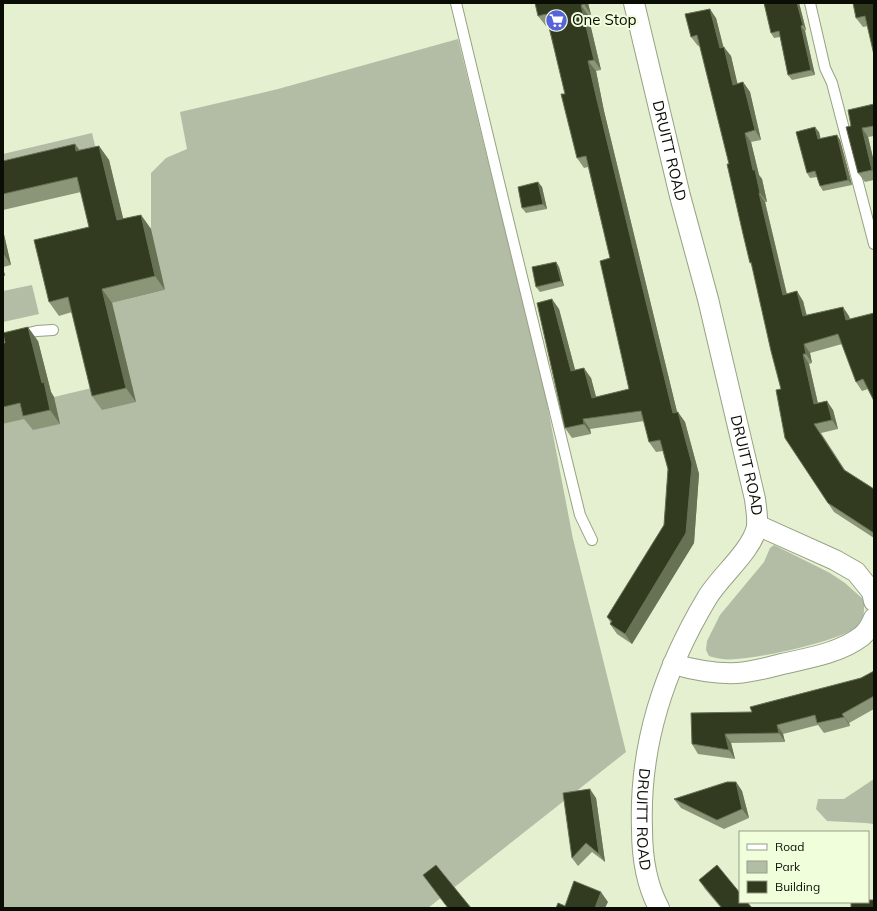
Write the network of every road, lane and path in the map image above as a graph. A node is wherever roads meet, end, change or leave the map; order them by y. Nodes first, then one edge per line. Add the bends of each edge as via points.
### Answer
1 (456, 3) edge
2 (634, 3) edge
3 (810, 3) edge
4 (874, 244) edge
5 (53, 330) dead end
6 (3, 339) edge
7 (757, 525) junction
8 (592, 540) dead end
9 (874, 601) edge
10 (874, 618) edge
11 (673, 664) junction
12 (659, 908) edge

1 - 8 lane via 580,516
2 - 7 street, DRUITT ROAD via 680,196 708,299 755,499
3 - 4 lane via 825,68 832,82
5 - 6 lane
7 - 9 street via 856,572 872,592
7 - 11 street, DRUITT ROAD via 754,536 744,551 708,596 689,628
10 - 11 street via 870,628 854,641 836,650 806,659 737,673 696,670
11 - 12 street, DRUITT ROAD via 648,740 641,806 643,859

